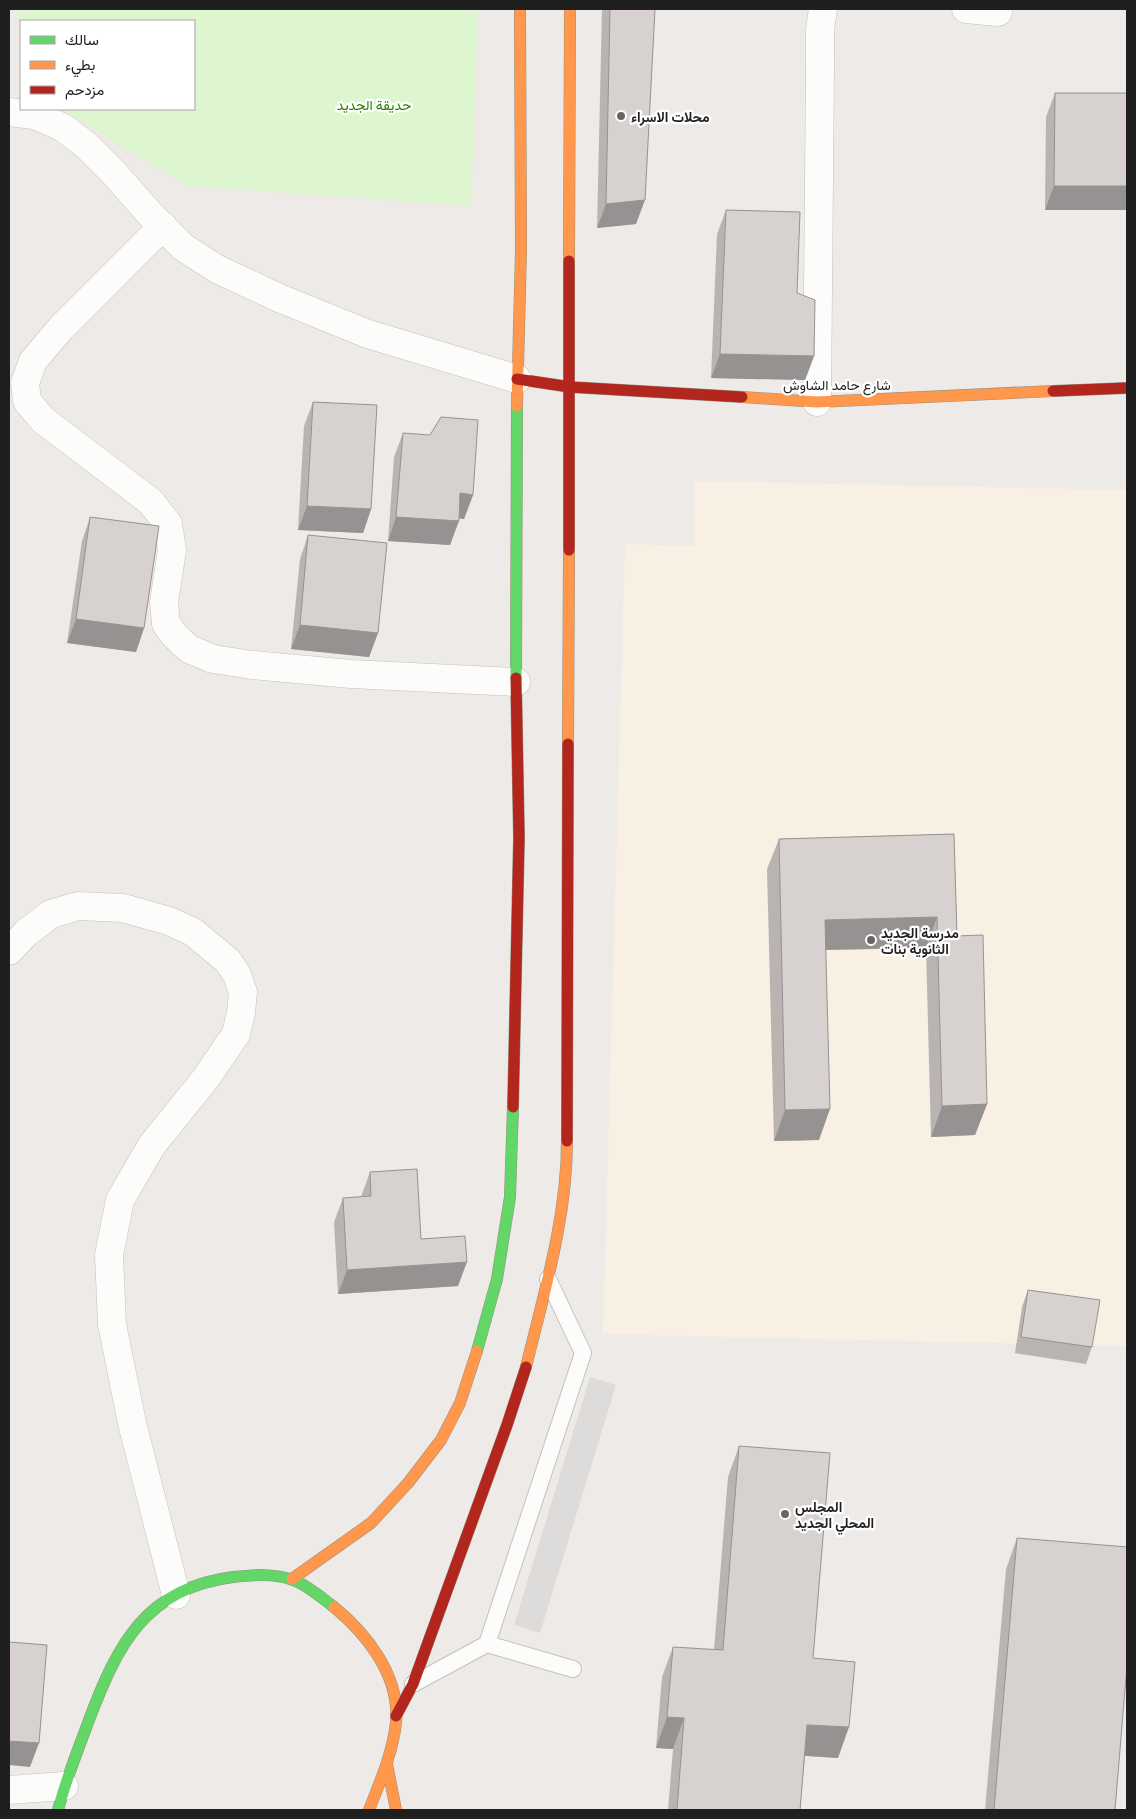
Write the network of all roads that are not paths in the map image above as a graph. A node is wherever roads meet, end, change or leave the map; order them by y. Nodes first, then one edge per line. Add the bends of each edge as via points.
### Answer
1 (520, 9) edge
2 (570, 9) edge
3 (823, 9) edge
4 (966, 9) edge
5 (998, 12) dead end
6 (9, 112) edge
7 (163, 226) junction
8 (517, 379) junction
9 (570, 386) junction
10 (1127, 388) edge
11 (817, 402) junction
12 (516, 682) junction
13 (9, 951) edge
14 (548, 1279) junction
15 (292, 1579) junction
16 (176, 1595) junction
17 (487, 1644) junction
18 (573, 1669) dead end
19 (413, 1684) junction
20 (396, 1716) junction
21 (387, 1764) junction
22 (9, 1790) edge
23 (61, 1798) edge
24 (369, 1810) edge
25 (396, 1810) edge

1 - 8 main road via 521,250
2 - 9 main road
3 - 11 street via 820,29
4 - 5 street
6 - 7 street via 34,115 62,127 86,145
7 - 8 street via 184,247 217,269 279,298 368,334
7 - 12 street via 61,328 33,361 25,382 27,401 43,420 152,502 168,524 172,550 164,602 166,624 175,636 188,649 213,659 252,665 351,674
8 - 9 main road, شارع حامد الشاوش
8 - 12 main road
9 - 11 main road, شارع حامد الشاوش
9 - 14 main road via 567,1145 561,1216
10 - 11 main road, شارع حامد الشاوش
12 - 15 main road via 518,838 514,1129 510,1197 496,1280 460,1403 441,1440 371,1523
13 - 16 street via 51,914 78,906 123,908 169,921 193,932 228,961 243,992 236,1034 206,1078 152,1145 120,1200 109,1255 112,1324 132,1423
14 - 17 lane via 583,1353
14 - 19 main road via 507,1425
15 - 16 main road via 258,1575 224,1578
15 - 20 main road via 332,1604 360,1633 381,1662 394,1694
16 - 23 main road via 145,1617 125,1640 107,1673
17 - 18 lane
17 - 19 lane
19 - 20 main road
20 - 21 main road
21 - 24 main road
21 - 25 main road
22 - 23 street

